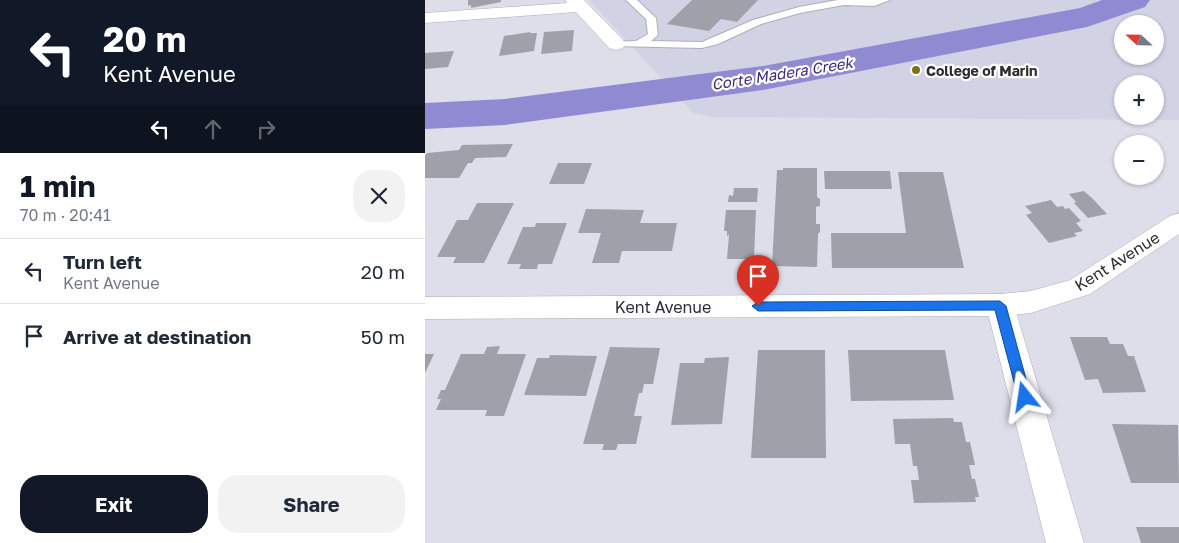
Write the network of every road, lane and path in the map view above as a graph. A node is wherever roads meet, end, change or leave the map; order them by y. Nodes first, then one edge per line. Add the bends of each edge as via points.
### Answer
1 (631, 0) edge
2 (885, 0) edge
3 (577, 3) edge
4 (425, 18) edge
5 (616, 44) joint
6 (639, 44) junction
7 (1179, 222) edge
8 (1000, 306) junction
9 (425, 308) edge
10 (1065, 543) edge

1 - 6 lane via 653,19 655,26 653,34
2 - 6 lane via 844,2 799,10 757,22 702,45
3 - 4 street
3 - 5 street
5 - 6 lane
7 - 8 street, Kent Avenue via 1080,287 1031,302
8 - 9 street, Kent Avenue
8 - 10 street

